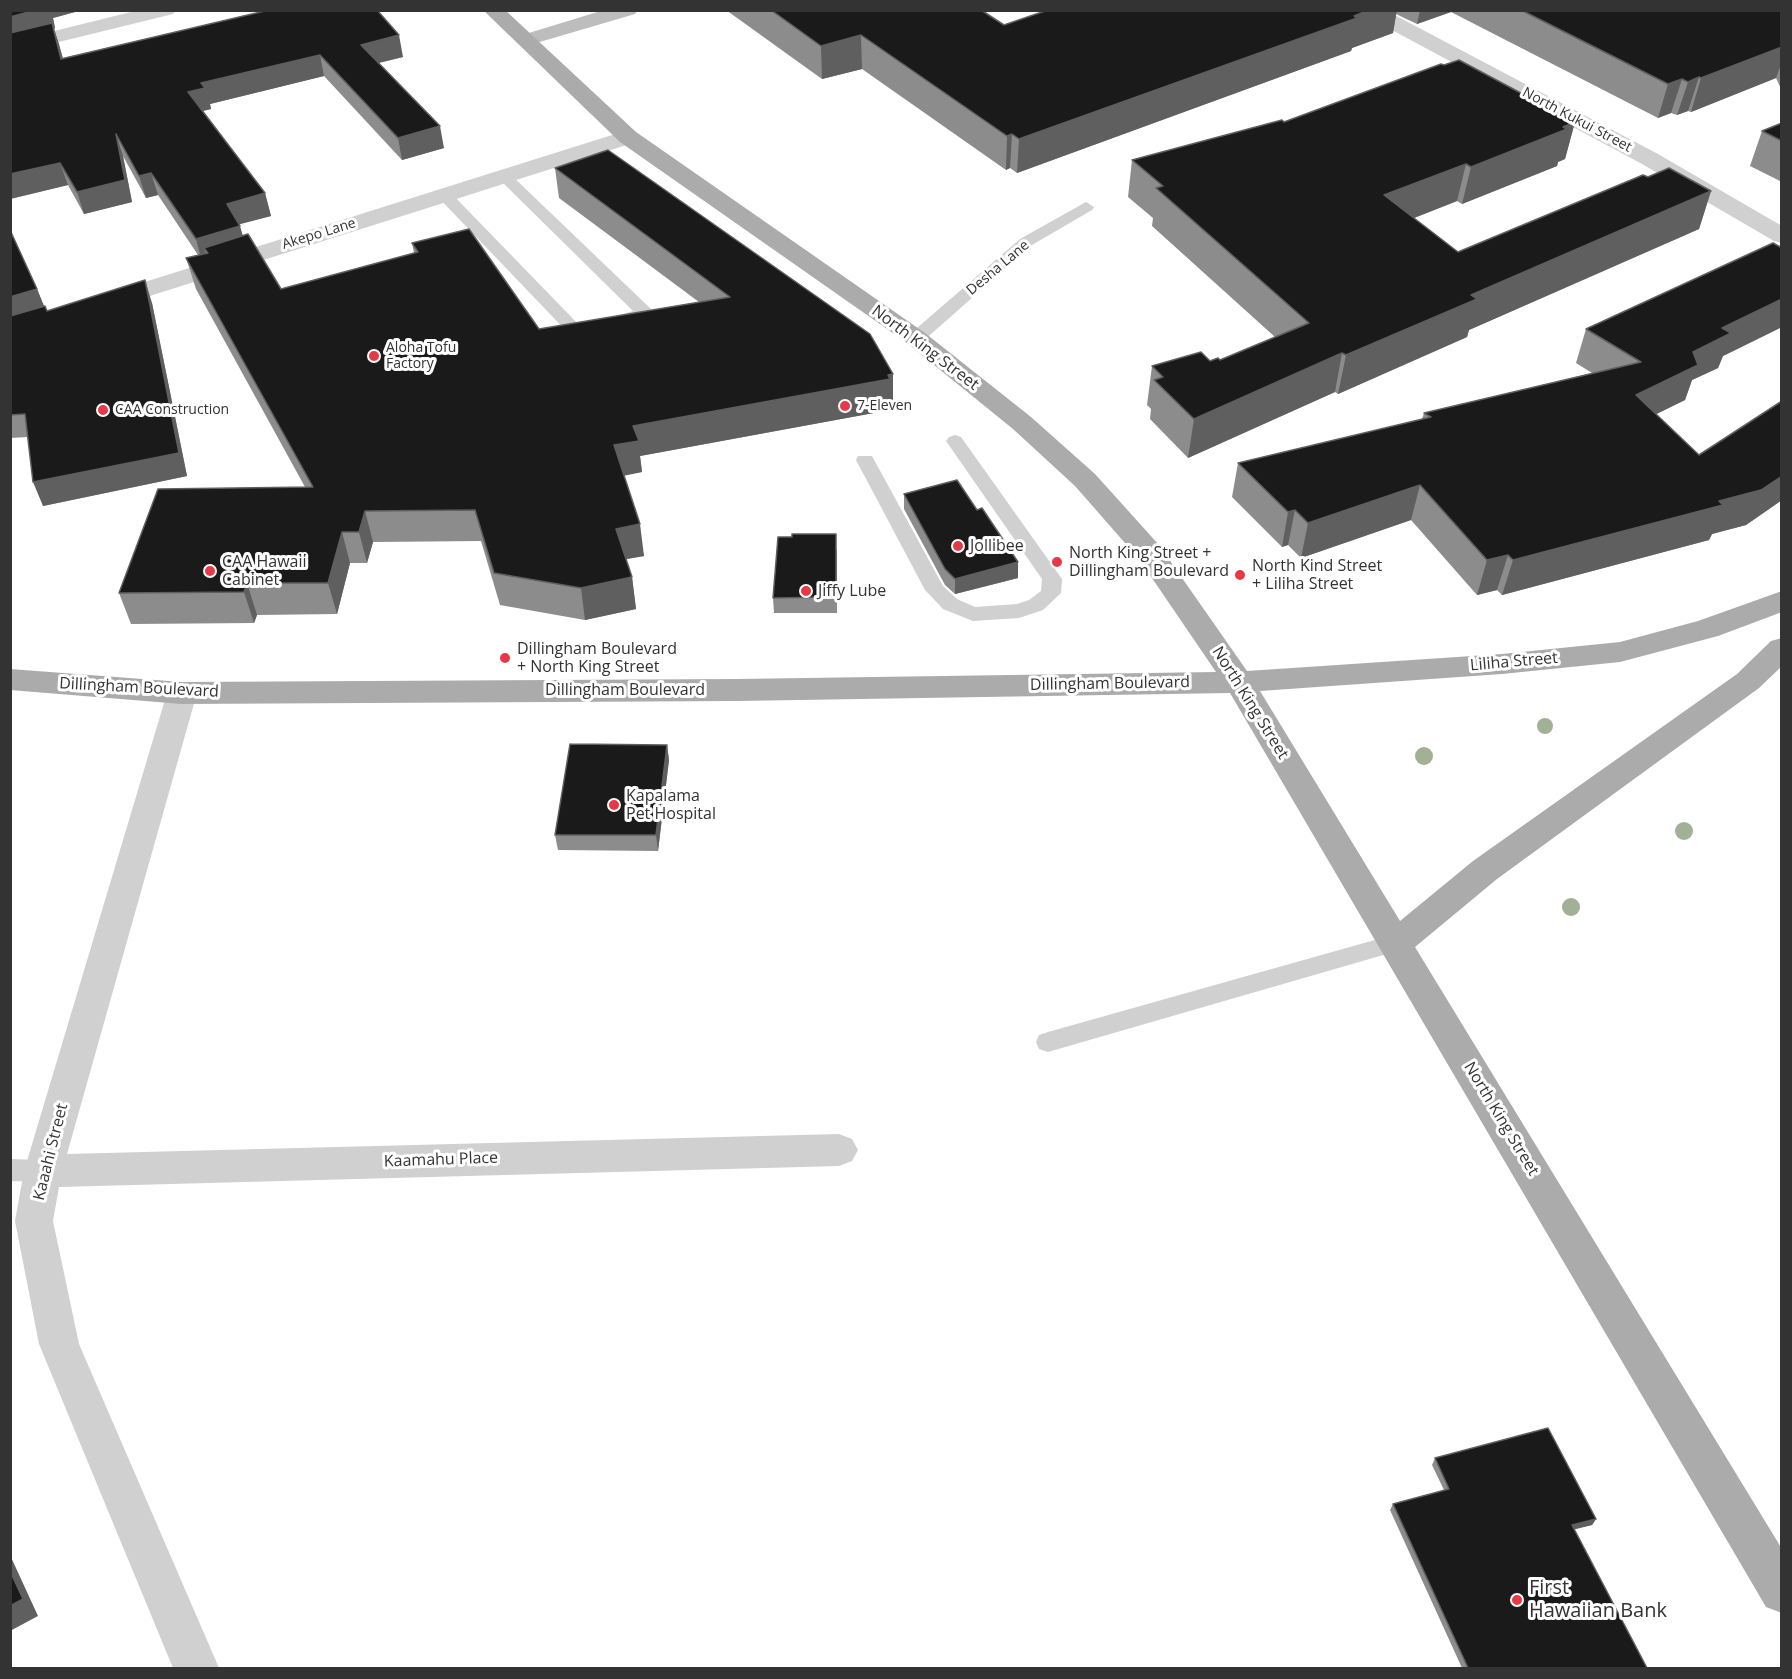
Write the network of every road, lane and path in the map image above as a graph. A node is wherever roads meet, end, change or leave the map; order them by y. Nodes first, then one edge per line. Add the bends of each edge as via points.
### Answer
1 (166, 10) edge
2 (493, 10) edge
3 (628, 10) edge
4 (1369, 10) edge
5 (526, 40) junction
6 (10, 48) edge
7 (628, 137) junction
8 (504, 176) junction
9 (444, 195) junction
10 (1086, 207) dead end
11 (1782, 236) edge
12 (88, 308) edge
13 (916, 338) junction
14 (955, 441) dead end
15 (865, 460) dead end
16 (1782, 601) edge
17 (1782, 648) edge
18 (10, 680) edge
19 (1239, 682) junction
20 (182, 693) junction
21 (1396, 943) junction
22 (1048, 1042) dead end
23 (839, 1150) dead end
24 (27, 1171) edge
25 (1782, 1591) edge
26 (196, 1668) edge

1 - 6 street
2 - 5 main road, North King Street
3 - 5 street
4 - 11 street, North Kukui Street via 1650,159
5 - 7 main road, North King Street
7 - 8 street, Akepo Lane
7 - 13 main road, North King Street
8 - 9 street, Akepo Lane
8 - 9 lane via 645,313 578,333
9 - 12 street, Akepo Lane
10 - 13 lane, Desha Lane via 1026,242
13 - 19 main road, North King Street via 1045,443 1108,505 1149,552
14 - 15 lane via 1052,579 1051,593 1036,605 1019,611 973,614 950,604 935,590
16 - 19 main road, Liliha Street via 1707,629 1620,652
17 - 21 main road via 1748,681 1485,870
18 - 20 main road, Dillingham Boulevard
19 - 20 main road, Dillingham Boulevard
19 - 21 main road, North King Street
20 - 24 street, Kaaahi Street
21 - 22 lane
21 - 25 main road, North King Street
23 - 24 street, Kaamahu Place
24 - 26 street, Kaaahi Street via 59,1344

